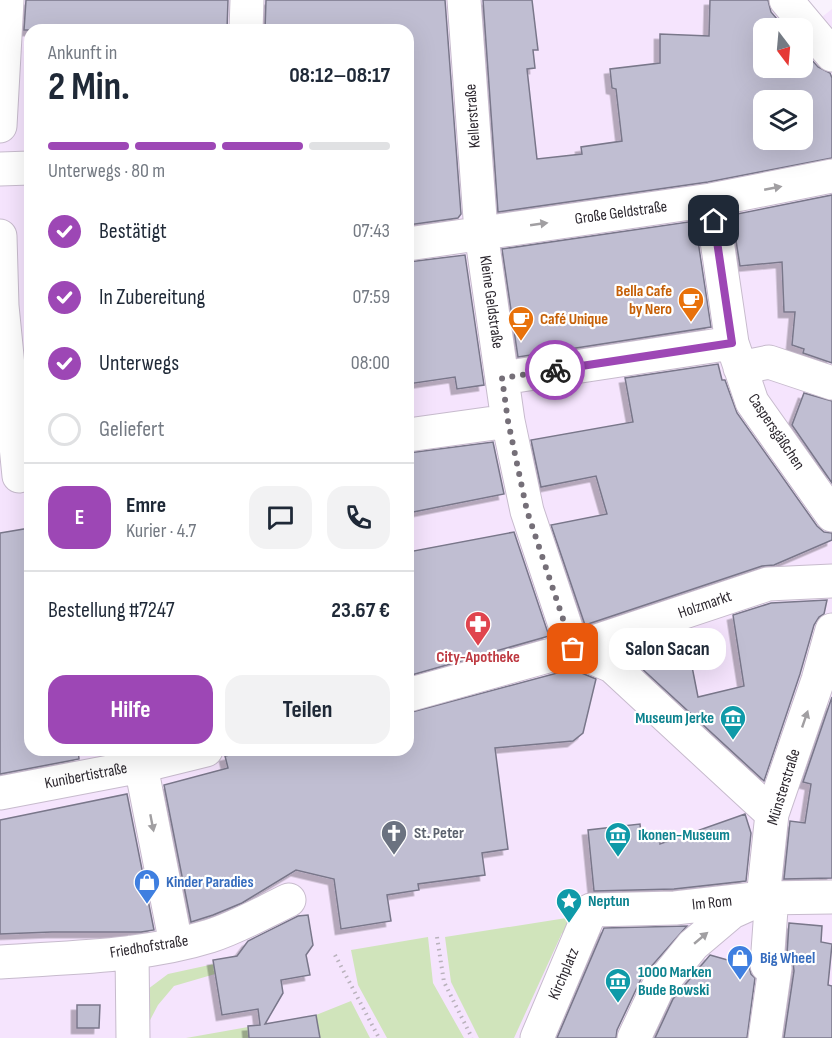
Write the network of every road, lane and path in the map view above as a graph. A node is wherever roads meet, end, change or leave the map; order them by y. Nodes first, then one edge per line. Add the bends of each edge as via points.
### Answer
1 (7, 0) edge
2 (247, 0) edge
3 (786, 0) edge
4 (468, 9) edge
5 (246, 24) edge
6 (823, 43) edge
7 (0, 126) edge
8 (24, 168) edge
9 (0, 169) edge
10 (832, 176) edge
11 (711, 201) junction
12 (481, 232) junction
13 (0, 236) edge
14 (414, 243) edge
15 (736, 356) junction
16 (502, 378) junction
17 (832, 383) edge
18 (508, 421) junction
19 (414, 434) edge
20 (16, 477) edge
21 (832, 515) edge
22 (832, 581) edge
23 (832, 630) edge
24 (573, 649) junction
25 (414, 692) edge
26 (169, 756) edge
27 (151, 759) edge
28 (0, 793) edge
29 (772, 814) junction
30 (832, 897) edge
31 (763, 898) junction
32 (289, 900) dead end
33 (591, 910) joint
34 (437, 937) dead end
35 (176, 944) junction
36 (132, 952) junction
37 (335, 955) dead end
38 (0, 962) edge
39 (133, 1038) edge
40 (380, 1038) edge
41 (472, 1038) edge
42 (537, 1038) edge
43 (634, 1038) edge
44 (765, 1038) edge

1 - 7 street
2 - 5 street
3 - 6 street
4 - 12 street, Kellerstraße
8 - 9 street
11 -> 10 street, Große Geldstraße
12 -> 11 street, Große Geldstraße
11 - 15 street, Caspersgäßchen
12 - 14 street, Große Geldstraße
12 - 16 street, Kleine Geldstraße
13 - 20 street
15 - 16 street
15 - 17 street via 769,362
15 - 21 street, Caspersgäßchen via 752,402
16 - 18 street, Kleine Geldstraße
18 - 19 street
18 - 24 street, Kleine Geldstraße via 527,511
22 - 24 street, Holzmarkt via 768,584
29 -> 23 street, Münsterstraße
24 - 25 street, Holzmarkt
24 - 29 street via 612,666
26 - 27 street, Kunibertistraße
27 - 28 street, Kunibertistraße
27 -> 35 street
29 - 31 street, Münsterstraße
30 - 31 street, Im Rom
31 - 33 street, Im Rom via 675,908
43 -> 31 street via 657,989 693,945 732,912
31 - 44 street, Münsterstraße via 771,909 766,965 775,968
32 - 35 street, Friedhofstraße via 211,936
33 - 42 street, Kirchplatz
34 - 41 path via 444,982
35 - 36 street, Friedhofstraße
36 - 38 street, Friedhofstraße
36 - 39 street
37 - 40 path

